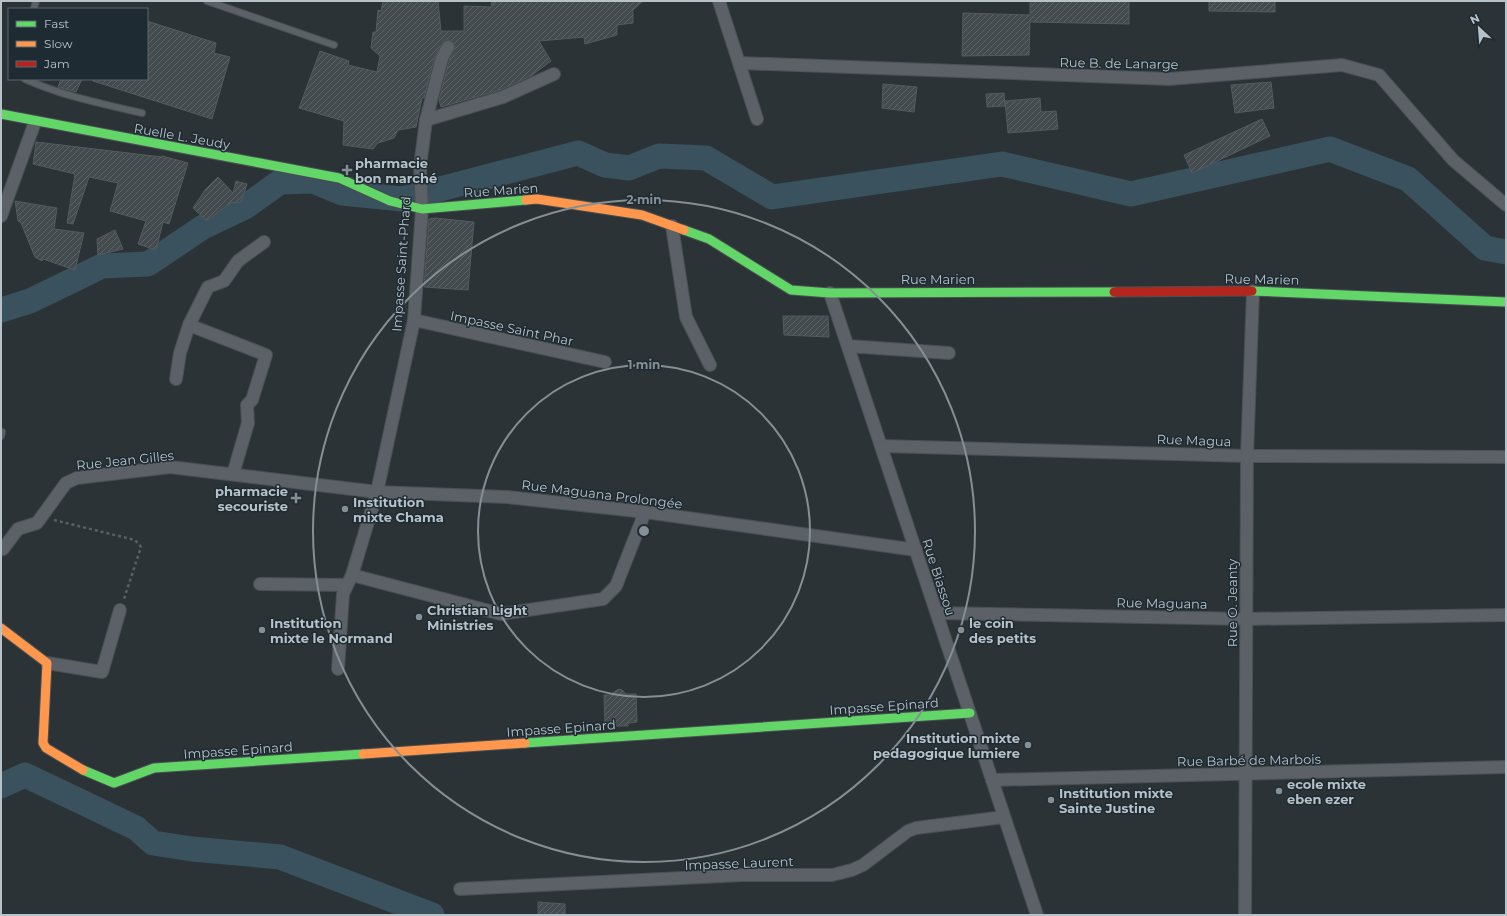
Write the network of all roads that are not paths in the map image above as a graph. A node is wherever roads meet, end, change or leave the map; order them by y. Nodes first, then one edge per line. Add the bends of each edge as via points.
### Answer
1 (207, 1) edge
2 (719, 1) edge
3 (334, 45) dead end
4 (448, 47) dead end
5 (740, 63) junction
6 (554, 74) dead end
7 (28, 80) edge
8 (142, 113) dead end
9 (1, 114) edge
10 (757, 119) dead end
11 (426, 120) junction
12 (35, 122) junction
13 (390, 201) joint
14 (1506, 205) edge
15 (422, 209) junction
16 (1, 216) edge
17 (672, 226) junction
18 (264, 242) dead end
19 (1253, 291) junction
20 (830, 293) junction
21 (1506, 302) edge
22 (414, 320) junction
23 (189, 325) junction
24 (848, 346) junction
25 (949, 353) dead end
26 (605, 362) dead end
27 (710, 365) dead end
28 (176, 379) dead end
29 (881, 446) junction
30 (1247, 456) junction
31 (1506, 458) edge
32 (233, 474) junction
33 (284, 481) joint
34 (377, 492) junction
35 (645, 512) junction
36 (2, 550) edge
37 (916, 550) junction
38 (350, 580) junction
39 (260, 584) dead end
40 (120, 610) road end
41 (936, 613) junction
42 (1506, 615) edge
43 (1246, 619) junction
44 (1, 628) edge
45 (47, 663) junction
46 (338, 669) dead end
47 (970, 713) junction
48 (1506, 767) edge
49 (1244, 774) junction
50 (992, 780) junction
51 (1004, 817) junction
52 (460, 889) dead end
53 (1037, 915) edge
54 (1245, 915) edge

1 - 3 lane
2 - 5 street
4 - 11 street, Impasse Saint-Phard via 442,58
5 - 10 street
5 - 14 street, Rue B. de Lanarge via 1170,79 1342,65 1379,75 1453,160
6 - 11 street via 503,97
7 - 8 lane via 82,99
9 - 12 street, Ruelle L. Jeudy
11 - 15 street, Impasse Saint-Phard via 420,167
12 - 13 street, Ruelle L. Jeudy via 339,178
12 - 16 street
13 - 15 street, Rue Marien
15 - 17 street, Rue Marien via 537,199 642,215
15 - 22 street, Impasse Saint-Phard
17 - 20 street, Rue Marien via 709,239 791,290
17 - 27 street via 686,317
18 - 23 street via 238,261 224,281 208,287
19 - 20 street, Rue Marien
19 - 21 street, Rue Marien
19 - 30 street, Rue O. Jeanty
20 - 24 street, Rue Biassou
22 - 26 street, Impasse Saint Phar
22 - 34 street, Impasse Saint-Phard
23 - 28 street via 180,353
23 - 32 street via 266,354 252,400 247,405 248,423
24 - 25 street
24 - 29 street, Rue Biassou
29 - 30 street, Rue Magua
29 - 37 street, Rue Biassou
30 - 31 street, Rue Magua
30 - 43 street, Rue O. Jeanty
32 - 33 street, Rue Jean Gilles
32 - 36 street, Rue Jean Gilles via 170,467 77,478 66,483 37,523 18,529
33 - 34 street, Rue Maguana Prolongée
34 - 35 street, Rue Maguana Prolongée via 507,497
34 - 38 street, Impasse Saint-Phard
35 - 37 street, Rue Maguana Prolongée
35 - 38 street via 616,586 603,599 501,614
37 - 41 street, Rue Biassou
38 - 39 street
38 - 46 street, Impasse Saint-Phard via 343,594
40 - 45 street via 102,672
41 - 43 street, Rue Maguana
41 - 47 street, Rue Biassou
42 - 43 street, Rue Maguana
43 - 49 street, Rue O. Jeanty
44 - 45 street
45 - 47 street, Impasse Epinard via 44,743 46,748 80,768 114,782 154,768
47 - 50 street, Rue Biassou
48 - 49 street, Rue Barbé de Marbois
49 - 50 street, Rue Barbé de Marbois
49 - 54 street, Rue O. Jeanty
50 - 51 street, Rue Biassou
51 - 52 street, Impasse Laurent via 916,828 908,831 863,864 852,870 832,874 743,875
51 - 53 street, Rue Biassou

